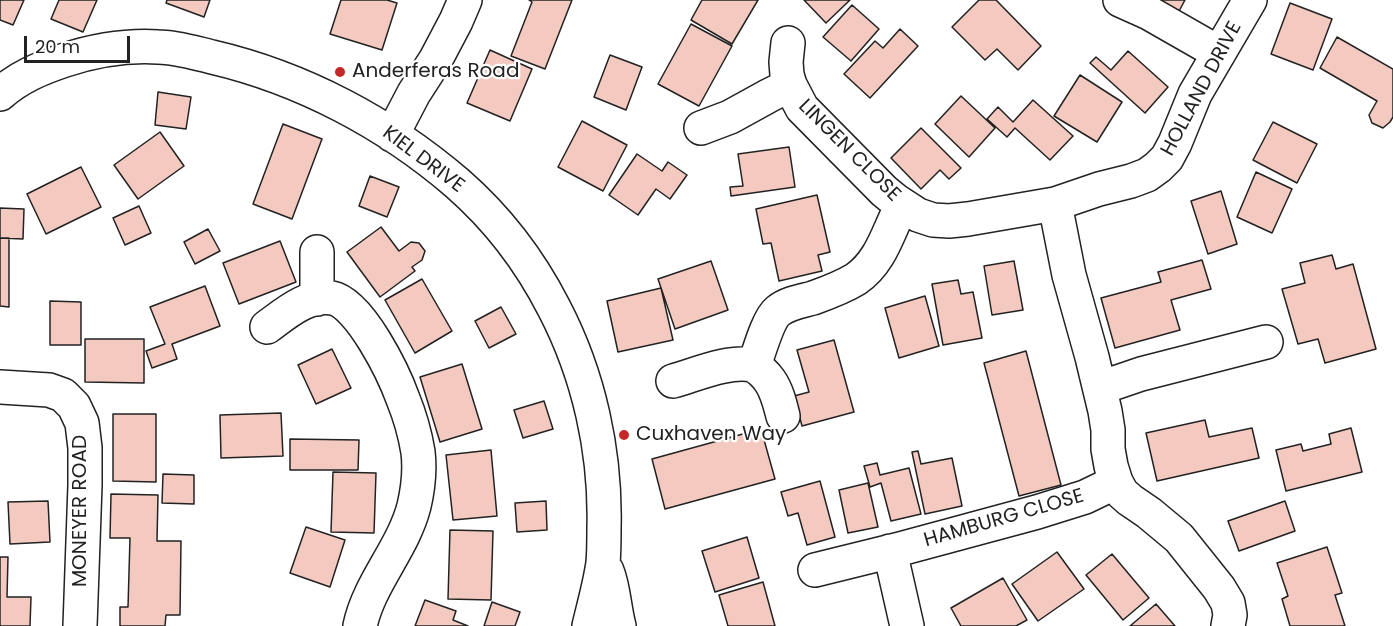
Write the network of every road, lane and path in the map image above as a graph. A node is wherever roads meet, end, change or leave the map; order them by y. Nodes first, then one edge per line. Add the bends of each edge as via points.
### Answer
1 (465, 0) edge
2 (1120, 0) edge
3 (1250, 0) edge
4 (788, 43) dead end
5 (1218, 53) junction
6 (790, 86) junction
7 (0, 94) edge
8 (701, 128) dead end
9 (392, 135) junction
10 (1055, 204) junction
11 (902, 205) junction
12 (317, 252) dead end
13 (317, 299) junction
14 (267, 327) dead end
15 (1266, 342) dead end
16 (754, 366) junction
17 (673, 381) dead end
18 (0, 387) edge
19 (1100, 388) junction
20 (783, 416) dead end
21 (1116, 482) junction
22 (890, 551) junction
23 (603, 561) junction
24 (816, 570) dead end
25 (80, 626) edge
26 (360, 626) edge
27 (589, 626) edge
28 (619, 626) edge
29 (907, 626) edge
30 (1228, 626) edge

1 - 9 street
2 - 5 street
3 - 5 street, HOLLAND DRIVE
4 - 6 street, LINGEN CLOSE
5 - 10 street, HOLLAND DRIVE via 1195,94 1175,143 1158,167 1131,181
6 - 8 street, LINGEN CLOSE
6 - 11 street, LINGEN CLOSE via 802,108
7 - 9 street, KIEL DRIVE via 26,75 81,55 108,49 161,47 232,62 297,84
9 - 23 street, KIEL DRIVE via 458,184 487,213 515,246 553,306 582,374 600,453
10 - 11 street, LINGEN CLOSE via 949,221 918,215
10 - 19 street via 1069,275
11 - 16 street via 884,247 856,279 778,311
12 - 13 street
13 - 14 street via 296,307
13 - 26 street via 334,298 345,304 373,338 403,397 418,454 414,506
15 - 19 street
16 - 17 street via 734,365
16 - 20 street via 770,381
18 - 25 street, MONEYER ROAD via 48,390 63,395 82,423 85,485
19 - 21 street
21 - 22 street, HAMBURG CLOSE via 1085,497 1037,512
21 - 30 street via 1122,493 1179,538 1219,588 1228,603
22 - 24 street, HAMBURG CLOSE
22 - 29 street
23 - 27 street, KIEL DRIVE
23 - 28 street, KIEL DRIVE

